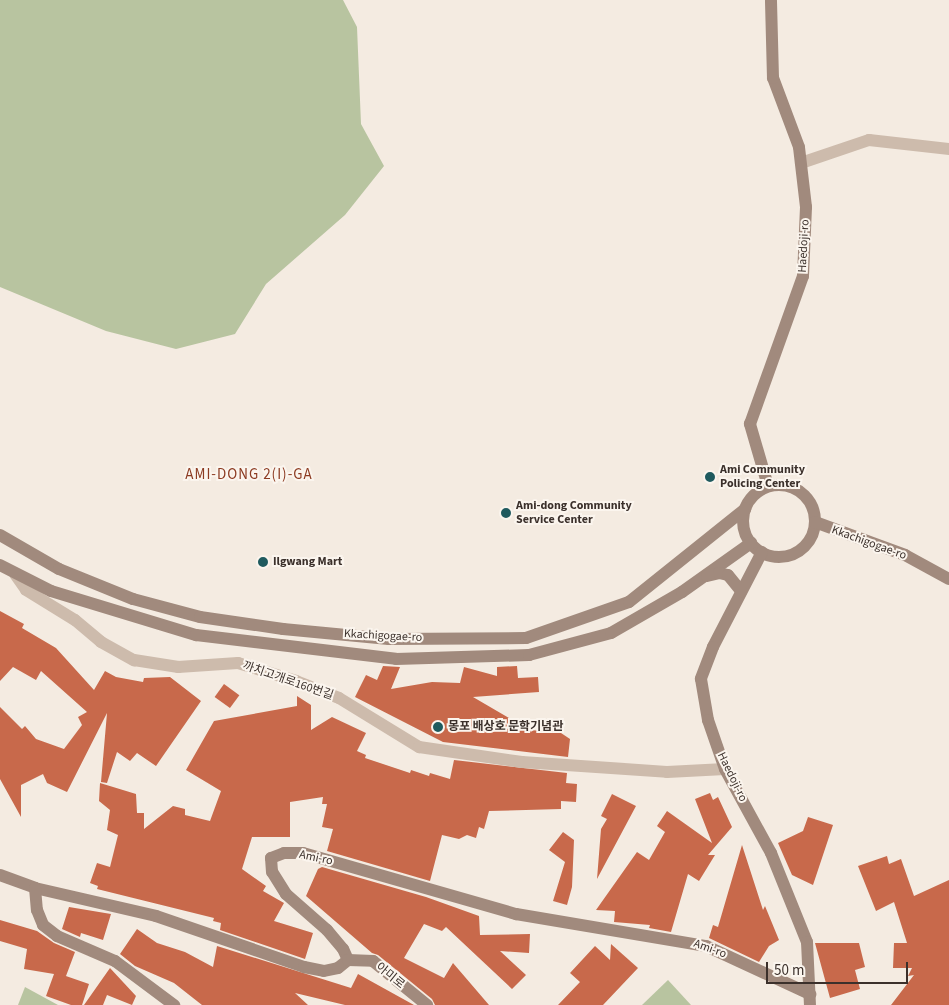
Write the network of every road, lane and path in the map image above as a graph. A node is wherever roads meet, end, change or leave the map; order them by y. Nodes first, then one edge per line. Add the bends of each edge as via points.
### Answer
1 (771, 0) edge
2 (949, 149) edge
3 (801, 163) junction
4 (768, 486) junction
5 (745, 510) junction
6 (815, 522) junction
7 (0, 535) edge
8 (751, 543) junction
9 (762, 552) junction
10 (0, 565) edge
11 (15, 574) junction
12 (702, 577) junction
13 (949, 579) edge
14 (741, 591) junction
15 (725, 769) junction
16 (0, 875) edge
17 (35, 888) junction
18 (348, 960) junction
19 (810, 1000) edge
20 (174, 1005) edge
21 (428, 1005) edge

1 - 3 street, Haedoji-ro via 773,78 799,147
2 - 3 street via 870,140
3 - 4 street, Haedoji-ro via 806,207 803,276 750,424
4 - 5 street via 754,495
4 - 6 street via 791,487 801,492 814,511
5 - 7 street, Kkachigogae-ro via 629,602 526,638 389,639 200,617 133,600 59,568
5 - 8 street via 743,526
6 - 9 street via 813,534 797,552 774,556
6 - 13 street, Kkachigogae-ro via 905,555
8 - 9 street
8 - 12 street
9 - 14 street, Haedoji-ro
10 - 11 street
11 - 12 street via 52,591 196,635 396,659 538,653 611,633 656,609
11 - 15 street, 까치고개로160번길 via 26,590 75,620 101,642 134,660 178,667 238,664 296,681 339,698 419,748 522,762 658,772
12 - 14 street via 719,573 728,575
14 - 15 street, Haedoji-ro via 701,679 708,720
15 - 19 street, Haedoji-ro via 771,853 807,942
16 - 17 street
17 - 18 street via 156,916 304,967 324,971 338,968
17 - 20 street via 37,910 43,925 58,936 115,961
18 - 19 street, Ami-ro via 327,930 275,881 271,858 284,852 303,853 516,914 706,946
18 - 21 street, 아미로 via 373,961

